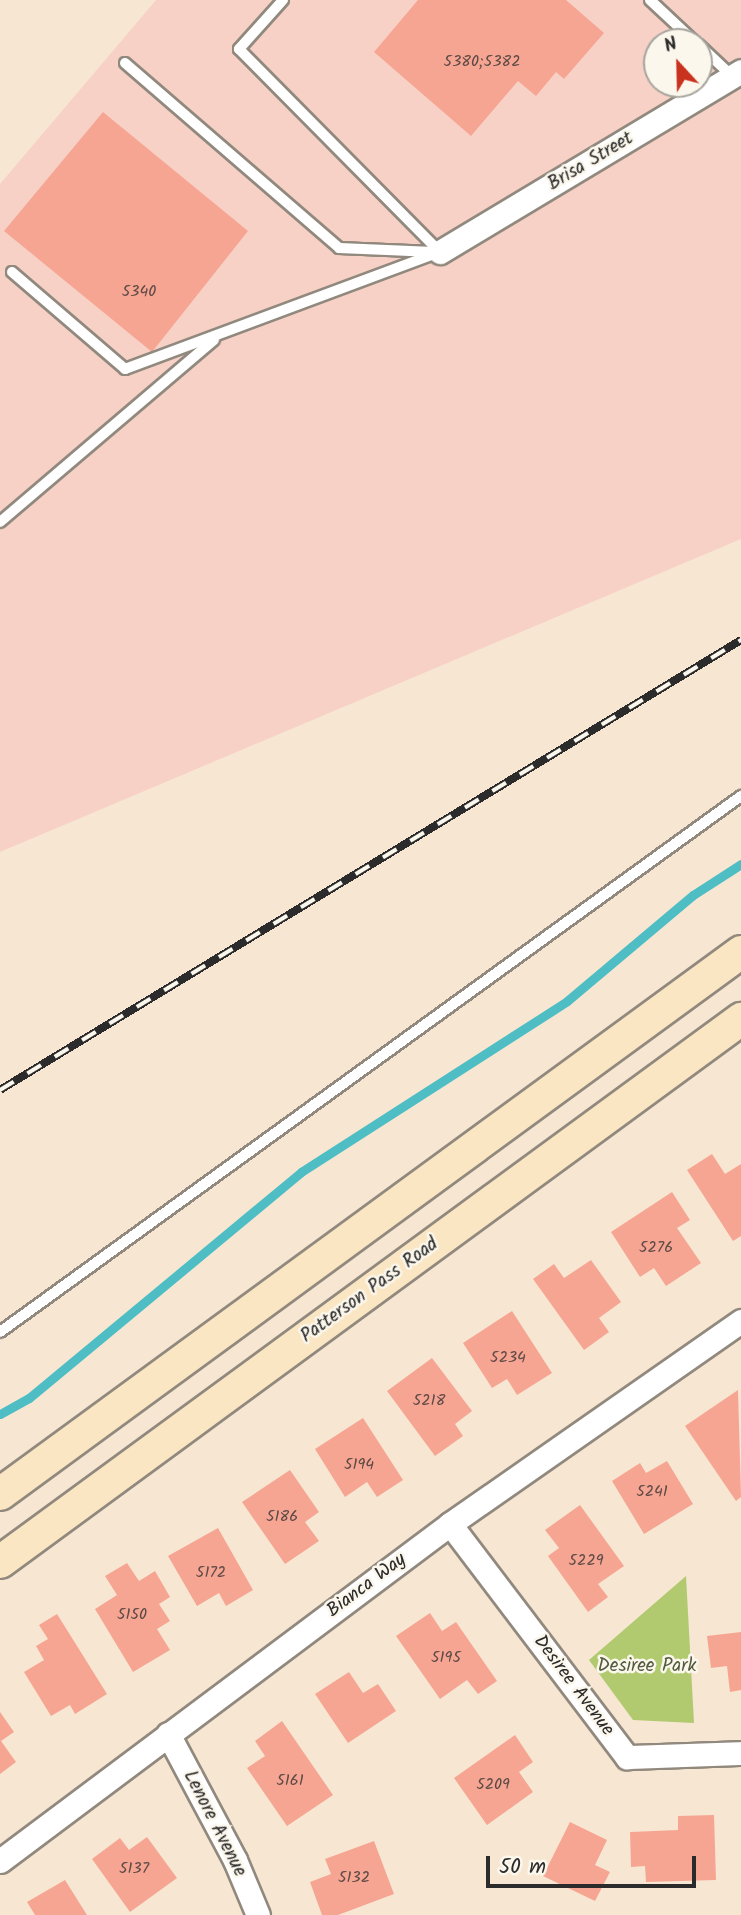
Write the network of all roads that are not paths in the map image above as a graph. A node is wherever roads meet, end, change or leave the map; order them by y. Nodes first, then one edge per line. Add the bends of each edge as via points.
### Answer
1 (284, 0) edge
2 (650, 0) edge
3 (680, 28) edge
4 (713, 56) edge
5 (125, 63) dead end
6 (737, 74) edge
7 (440, 252) junction
8 (12, 272) dead end
9 (222, 334) junction
10 (0, 522) edge
11 (741, 796) edge
12 (741, 952) edge
13 (741, 1019) edge
14 (741, 1321) edge
15 (0, 1332) edge
16 (0, 1494) edge
17 (450, 1524) junction
18 (0, 1563) edge
19 (167, 1734) junction
20 (741, 1753) edge
21 (0, 1861) edge
22 (258, 1915) edge

1 - 7 lane via 239,49
2 - 3 lane
4 - 6 lane
5 - 7 lane via 339,248
6 - 7 street, Brisa Street
7 - 9 lane
8 - 9 lane via 125,369
9 - 10 lane
11 - 15 lane
12 - 16 main road
13 - 18 main road, Patterson Pass Road
14 - 17 street, Bianca Way
17 - 19 street, Bianca Way
17 - 20 street, Desiree Avenue via 626,1757
19 - 21 street, Bianca Way
19 - 22 street, Lenore Avenue via 235,1860

